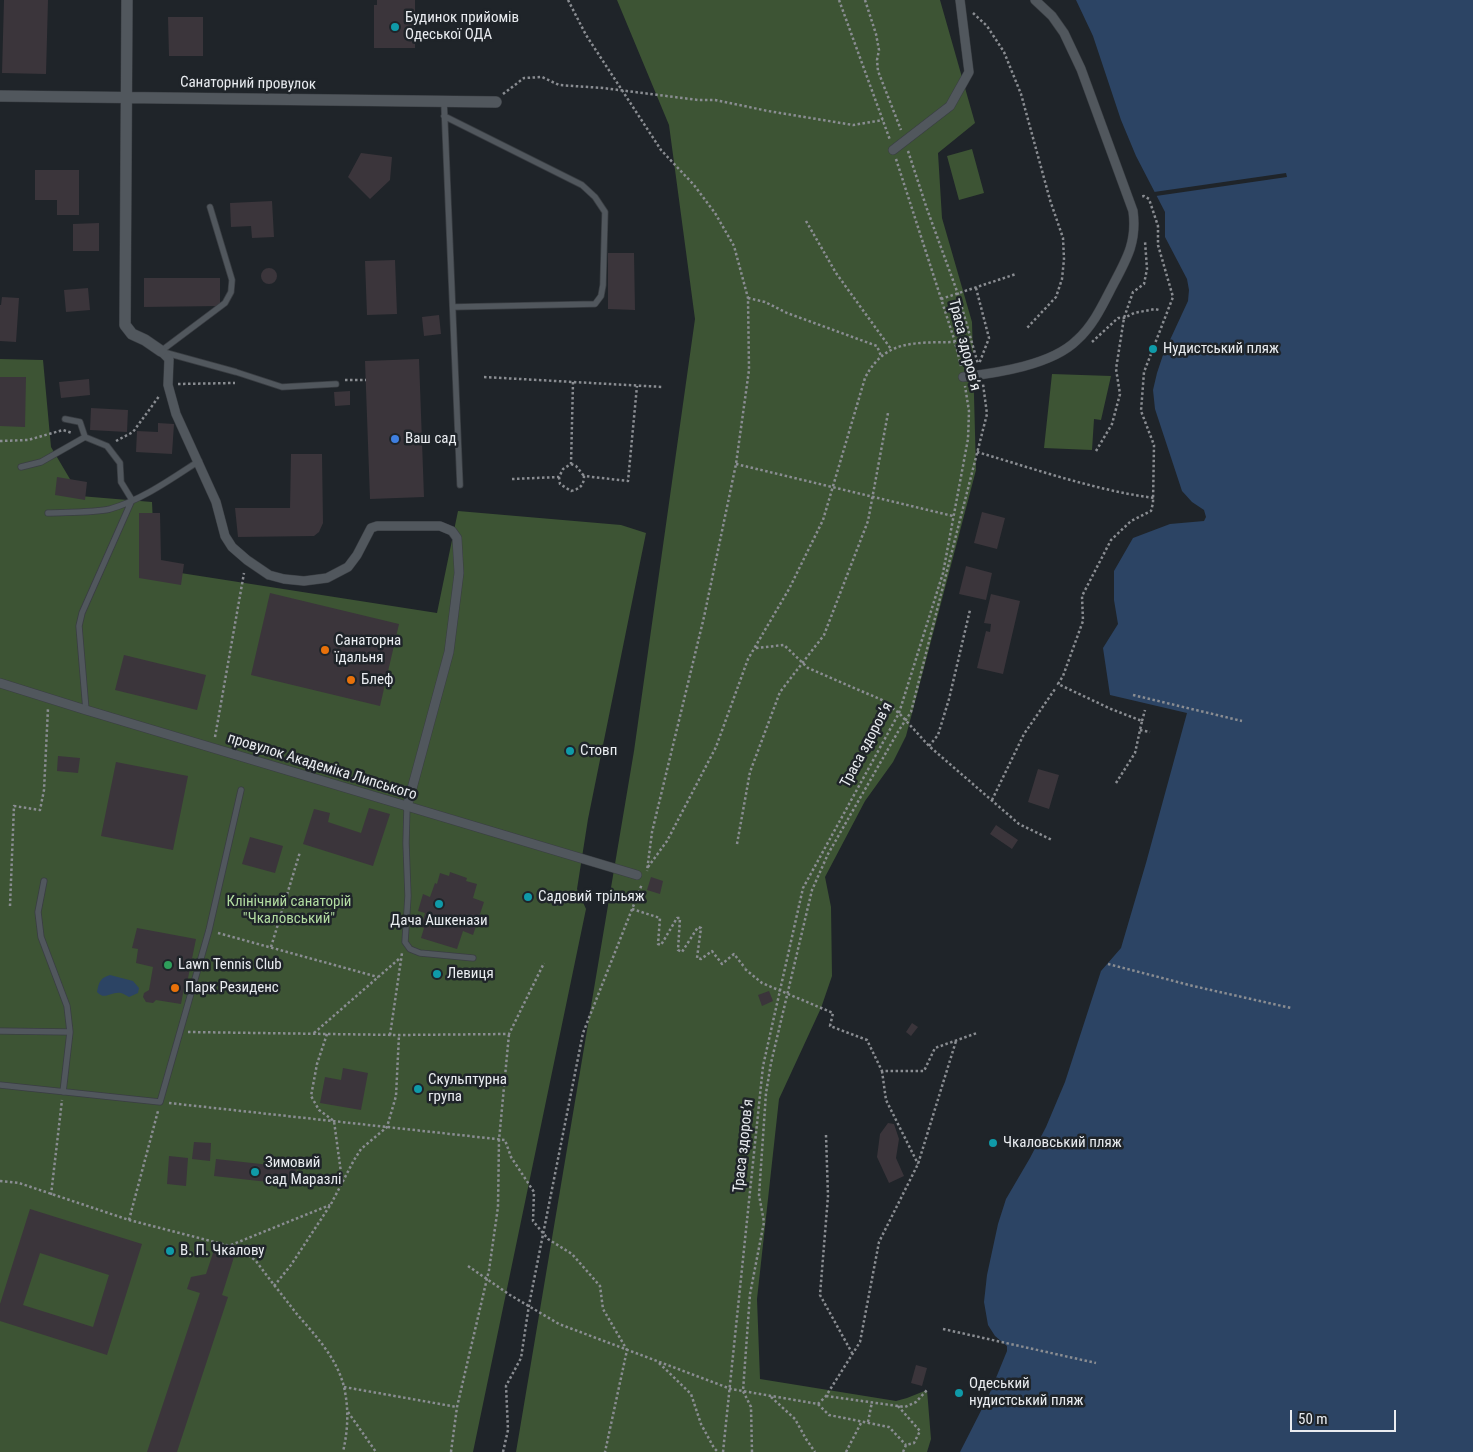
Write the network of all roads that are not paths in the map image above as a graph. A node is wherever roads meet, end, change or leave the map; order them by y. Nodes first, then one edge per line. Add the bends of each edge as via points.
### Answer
1 (127, 0) edge
2 (960, 0) edge
3 (1035, 0) edge
4 (0, 96) edge
5 (128, 97) junction
6 (444, 102) junction
7 (496, 102) road end
8 (444, 116) junction
9 (893, 150) road end
10 (210, 207) dead end
11 (452, 307) junction
12 (161, 352) junction
13 (963, 377) road end
14 (337, 382) road end
15 (65, 419) dead end
16 (85, 437) junction
17 (198, 461) junction
18 (21, 467) dead end
19 (460, 485) dead end
20 (132, 500) junction
21 (48, 513) dead end
22 (0, 683) edge
23 (86, 710) junction
24 (241, 790) dead end
25 (408, 807) junction
26 (642, 878) road end
27 (44, 881) dead end
28 (473, 958) dead end
29 (0, 1031) edge
30 (70, 1032) junction
31 (0, 1085) edge
32 (63, 1092) junction

1 - 5 street
2 - 9 street via 969,72 950,106
3 - 13 street via 1064,33 1081,69 1133,211 1133,242 1127,260 1095,318 1077,340 1063,351 1014,370
4 - 5 street, Санаторний провулок
5 - 6 street, Санаторний провулок
5 - 12 street via 125,325 132,334
6 - 7 street, Санаторний провулок
6 - 8 lane
8 - 11 lane
8 - 11 lane via 582,185 605,212 603,285 595,304
10 - 12 lane via 232,280 231,292 225,303
11 - 19 lane
12 - 14 lane via 282,387
12 - 17 street via 169,359 168,385 176,414
15 - 16 lane via 80,422
16 - 18 lane via 41,462
16 - 20 lane via 107,446 120,463 121,482
17 - 20 lane
17 - 25 street via 216,502 225,536 232,547 269,575 304,581 327,578 348,567 371,528 377,526 440,526 452,531 457,538 460,573 449,652
20 - 21 lane via 108,509
20 - 23 lane via 82,613 80,626
22 - 23 street, провулок Академіка Липського
23 - 25 street, провулок Академіка Липського
24 - 32 lane via 209,930 160,1102
25 - 26 street, провулок Академіка Липського
25 - 28 lane via 408,896 404,942 420,953
27 - 30 lane via 38,912 41,937 67,1006
29 - 30 lane
30 - 32 lane
31 - 32 lane

